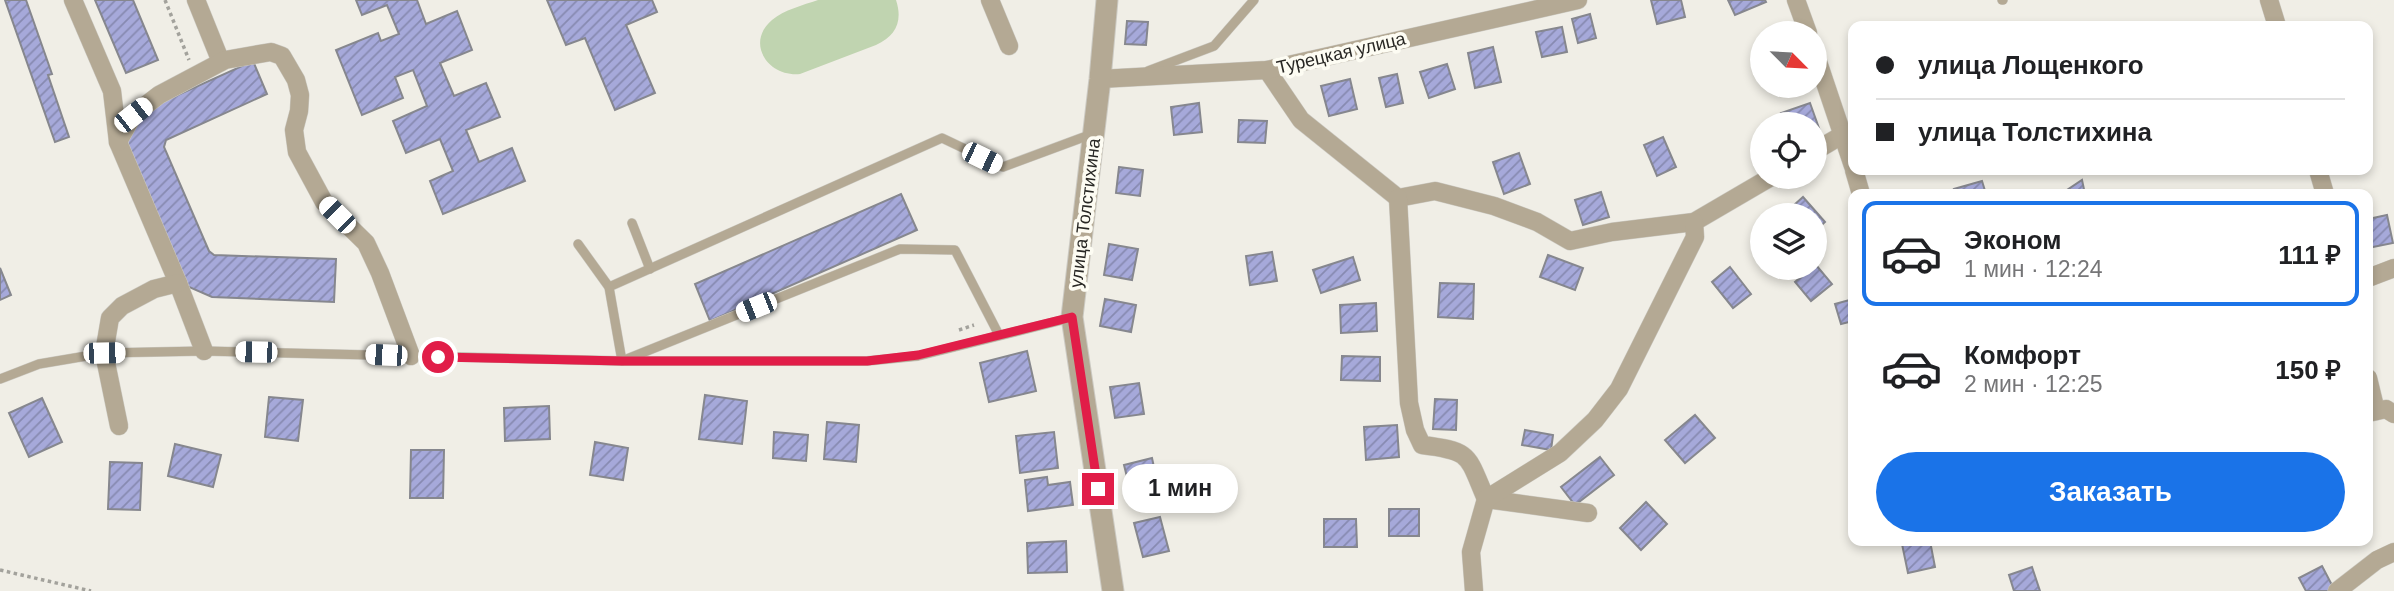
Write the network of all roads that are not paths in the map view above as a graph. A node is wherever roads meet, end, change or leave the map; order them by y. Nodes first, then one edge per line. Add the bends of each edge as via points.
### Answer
1 (73, 0) edge
2 (196, 0) edge
3 (990, 0) edge
4 (1107, 0) edge
5 (1254, 0) edge
6 (1578, 0) edge
7 (1796, 0) edge
8 (2269, 0) edge
9 (1804, 21) edge
10 (2275, 21) edge
11 (1009, 46) dead end
12 (221, 62) junction
13 (1267, 70) junction
14 (1132, 78) junction
15 (1100, 79) junction
16 (1827, 86) edge
17 (1094, 133) junction
18 (1844, 134) junction
19 (118, 142) junction
20 (1827, 144) edge
21 (1848, 148) edge
22 (1750, 189) edge
23 (1398, 198) junction
24 (1694, 222) junction
25 (632, 223) dead end
26 (578, 244) dead end
27 (2394, 268) edge
28 (650, 269) junction
29 (2373, 276) edge
30 (178, 282) junction
31 (609, 287) junction
32 (1072, 317) junction
33 (999, 335) junction
34 (204, 351) junction
35 (104, 353) junction
36 (411, 356) junction
37 (622, 361) junction
38 (0, 379) edge
39 (2373, 412) edge
40 (2394, 414) edge
41 (119, 426) dead end
42 (1486, 499) junction
43 (1588, 513) dead end
44 (2394, 552) edge
45 (1113, 591) edge
46 (1474, 591) edge
47 (2337, 591) edge

1 - 19 street via 111,92
2 - 12 street
3 - 11 street
4 - 15 street, улица Толстихина
5 - 14 lane via 1214,46
6 - 13 street, Турецкая улица
7 - 9 street
8 - 10 street
12 - 19 street via 159,95 133,115
12 - 36 street via 271,52 288,64 300,95 294,130 297,152 324,202 366,243
13 - 14 street, Турецкая улица
13 - 23 street via 1301,120
14 - 15 street, Турецкая улица
15 - 17 street, улица Толстихина
16 - 18 street
17 - 28 lane via 1003,167 942,138
17 - 32 street, улица Толстихина
18 - 20 street
18 - 21 street
19 - 30 street
22 - 24 street
23 - 24 street via 1434,191 1536,222 1570,240
23 - 42 street via 1409,403 1415,430 1422,445 1464,454
24 - 42 street via 1695,237 1619,389 1560,453
25 - 28 lane
26 - 31 lane
27 - 29 street
28 - 31 lane
30 - 34 street
30 - 35 street via 122,306 110,318
31 - 37 lane
32 - 33 lane
32 - 45 street, улица Толстихина
33 - 37 lane via 918,355 867,361
33 - 37 lane via 955,250 900,249
34 - 35 lane
34 - 36 lane
35 - 38 lane via 39,363
35 - 41 street
36 - 37 lane
39 - 40 street via 2386,409
42 - 43 street
42 - 46 street via 1471,552
44 - 47 street

